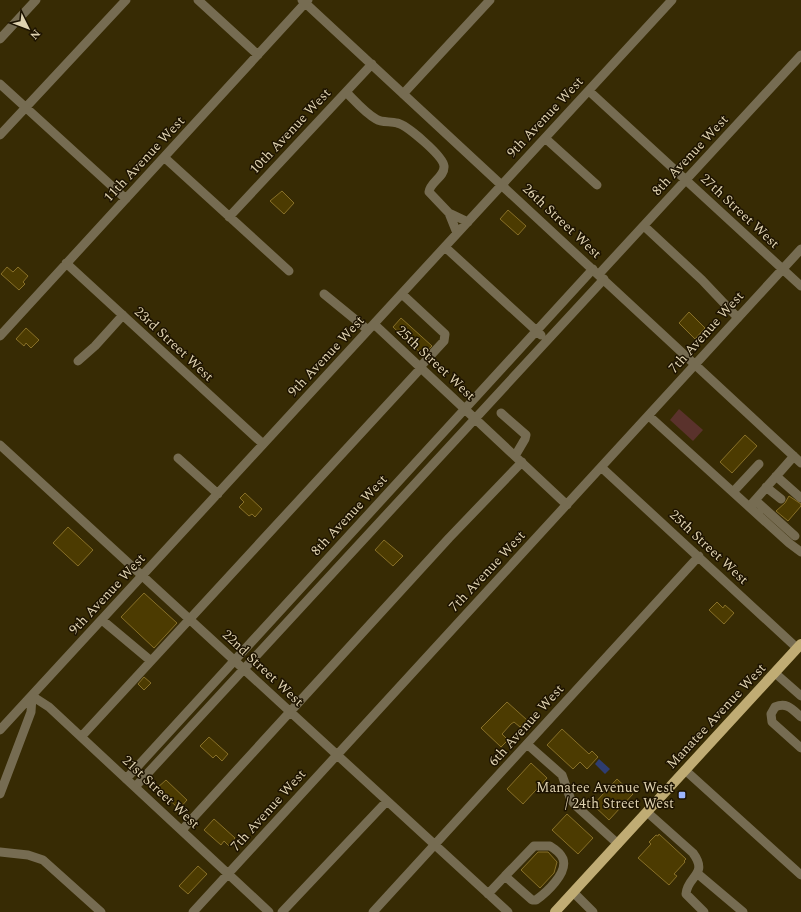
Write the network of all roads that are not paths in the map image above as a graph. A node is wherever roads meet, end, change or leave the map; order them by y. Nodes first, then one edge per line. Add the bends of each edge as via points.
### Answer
1 (36, 0) edge
2 (126, 0) edge
3 (198, 0) edge
4 (490, 0) edge
5 (672, 0) edge
6 (306, 1) edge
7 (0, 39) edge
8 (801, 55) edge
9 (258, 56) junction
10 (372, 64) junction
11 (0, 84) edge
12 (589, 91) junction
13 (346, 92) junction
14 (403, 94) junction
15 (26, 108) junction
16 (0, 135) edge
17 (545, 138) junction
18 (164, 158) junction
19 (686, 180) junction
20 (502, 184) junction
21 (597, 186) dead end
22 (126, 200) junction
23 (449, 213) junction
24 (229, 217) junction
25 (468, 222) junction
26 (644, 226) junction
27 (457, 233) junction
28 (445, 247) junction
29 (801, 249) edge
30 (66, 264) junction
31 (782, 269) junction
32 (289, 271) dead end
33 (598, 274) junction
34 (801, 286) edge
35 (324, 294) dead end
36 (402, 294) junction
37 (123, 316) junction
38 (738, 318) junction
39 (371, 327) junction
40 (537, 331) junction
41 (0, 336) edge
42 (546, 340) junction
43 (78, 361) dead end
44 (696, 364) junction
45 (420, 367) junction
46 (466, 409) junction
47 (501, 413) dead end
48 (649, 416) junction
49 (475, 418) junction
50 (263, 444) junction
51 (0, 445) edge
52 (515, 456) junction
53 (794, 456) junction
54 (178, 458) dead end
55 (522, 462) junction
56 (801, 463) edge
57 (759, 464) dead end
58 (601, 467) junction
59 (776, 476) junction
60 (766, 487) junction
61 (733, 492) junction
62 (218, 494) junction
63 (801, 498) edge
64 (755, 500) junction
65 (781, 500) dead end
66 (567, 505) junction
67 (749, 507) junction
68 (798, 533) edge
69 (789, 543) junction
70 (801, 552) edge
71 (699, 556) junction
72 (143, 576) junction
73 (190, 619) junction
74 (102, 620) junction
75 (799, 646) edge
76 (234, 660) junction
77 (151, 662) junction
78 (243, 669) junction
79 (775, 673) junction
80 (32, 696) junction
81 (801, 696) edge
82 (290, 712) junction
83 (801, 717) edge
84 (0, 730) edge
85 (81, 737) junction
86 (527, 744) junction
87 (801, 748) edge
88 (337, 755) junction
89 (685, 770) junction
90 (126, 778) junction
91 (135, 787) junction
92 (0, 794) edge
93 (387, 801) junction
94 (647, 812) junction
95 (182, 830) junction
96 (618, 844) junction
97 (435, 845) junction
98 (0, 852) edge
99 (228, 874) junction
100 (698, 874) junction
101 (801, 875) edge
102 (505, 876) junction
103 (573, 892) junction
104 (488, 894) junction
105 (101, 912) edge
106 (193, 912) edge
107 (269, 912) edge
108 (282, 912) edge
109 (373, 912) edge
110 (508, 912) edge
111 (555, 912) edge
112 (593, 912) edge
113 (704, 912) edge
114 (743, 912) edge

1 - 7 street
2 - 15 street
3 - 9 street
4 - 14 street
5 - 12 street, 9th Avenue West
6 - 9 street, 11th Avenue West
6 - 10 street, 26th Street West
8 - 19 street, 8th Avenue West
9 - 18 street, 11th Avenue West
10 - 13 street, 10th Avenue West
10 - 14 street, 26th Street West
11 - 15 street
12 - 17 street, 9th Avenue West
12 - 19 street, 27th Street West
13 - 23 street via 376,120 397,122 405,126 439,156 444,169 429,192
13 - 24 street, 10th Avenue West
14 - 20 street, 26th Street West
15 - 16 street
15 - 22 street
17 - 20 street, 9th Avenue West
17 - 21 street
18 - 22 street, 11th Avenue West
18 - 24 street
19 - 26 street, 8th Avenue West
19 - 31 street, 27th Street West
20 - 25 street, 9th Avenue West
20 - 33 street, 26th Street West
22 - 30 street, 11th Avenue West
23 - 25 street
23 - 27 street
24 - 32 street
25 - 27 street, 9th Avenue West
26 - 33 street, 8th Avenue West
26 - 38 street
27 - 28 street, 9th Avenue West
28 - 36 street, 9th Avenue West
28 - 40 street
29 - 31 street, 7th Avenue West
30 - 37 street, 23rd Street West
30 - 41 street, 11th Avenue West
31 - 34 street, 27th Street West
31 - 38 street, 7th Avenue West
33 - 40 street, 8th Avenue West
33 - 42 street, 8th Avenue West
33 - 44 street, 26th Street West
35 - 39 street, 25th Street West
36 - 39 street, 9th Avenue West
36 - 45 street via 444,334 444,341
37 - 43 street
37 - 50 street, 23rd Street West
38 - 44 street, 7th Avenue West
39 - 45 street, 25th Street West
39 - 50 street, 9th Avenue West
40 - 42 street
40 - 46 street, 8th Avenue West
42 - 49 street, 8th Avenue West
44 - 48 street, 7th Avenue West
44 - 53 street, 26th Street West
45 - 46 street, 25th Street West
45 - 73 street
46 - 49 street, 25th Street West
46 - 76 street, 8th Avenue West
47 - 52 street via 526,435
48 - 58 street, 7th Avenue West
48 - 61 street
49 - 52 street, 25th Street West
49 - 78 street, 8th Avenue West
50 - 62 street, 9th Avenue West
51 - 72 street, 22nd Street West
52 - 55 street, 25th Street West
53 - 56 street, 26th Street West
53 - 59 street
54 - 62 street
55 - 66 street, 25th Street West
55 - 82 street
57 - 61 street
58 - 66 street, 7th Avenue West
58 - 71 street, 25th Street West
59 - 60 street
59 - 63 street
60 - 64 street
60 - 65 street
61 - 67 street
62 - 72 street, 9th Avenue West
64 - 67 street
64 - 68 street
66 - 88 street, 7th Avenue West
67 - 69 street
68 - 69 street
69 - 70 street
71 - 75 street, 25th Street West
71 - 86 street, 6th Avenue West
72 - 73 street, 22nd Street West
72 - 74 street, 9th Avenue West
73 - 76 street, 22nd Street West
73 - 77 street
74 - 77 street
74 - 80 street, 9th Avenue West
75 - 79 main road, Manatee Avenue West
76 - 78 street, 22nd Street West
76 - 90 street, 8th Avenue West
77 - 85 street
78 - 82 street, 22nd Street West
78 - 91 street, 8th Avenue West
79 - 81 street
79 - 89 main road, Manatee Avenue West
80 - 84 street, 9th Avenue West
80 - 85 street, 21st Street West via 49,707
80 - 92 street via 32,712
82 - 88 street, 22nd Street West
82 - 95 street
83 - 87 street via 787,705 780,704 771,714 772,722
85 - 90 street, 21st Street West
86 - 96 street via 562,775 575,805
86 - 97 street, 6th Avenue West
88 - 93 street, 22nd Street West
88 - 99 street, 7th Avenue West
89 - 94 main road, Manatee Avenue West
89 - 101 street
90 - 91 street, 21st Street West
91 - 95 street, 21st Street West
93 - 97 street, 22nd Street West
93 - 108 street
94 - 96 main road, Manatee Avenue West
94 - 100 street via 693,853 699,866
95 - 99 street, 21st Street West
96 - 103 main road, Manatee Avenue West
97 - 104 street, 22nd Street West
97 - 109 street, 6th Avenue West
98 - 105 street via 28,855 43,860
99 - 106 street, 7th Avenue West
99 - 107 street, 21st Street West
100 - 113 street via 687,888 686,894
100 - 114 street
102 - 102 street via 532,900 540,897 562,872 564,861 558,852 547,845 534,846
102 - 104 street
103 - 111 main road, Manatee Avenue West
103 - 112 street
104 - 110 street, 22nd Street West

